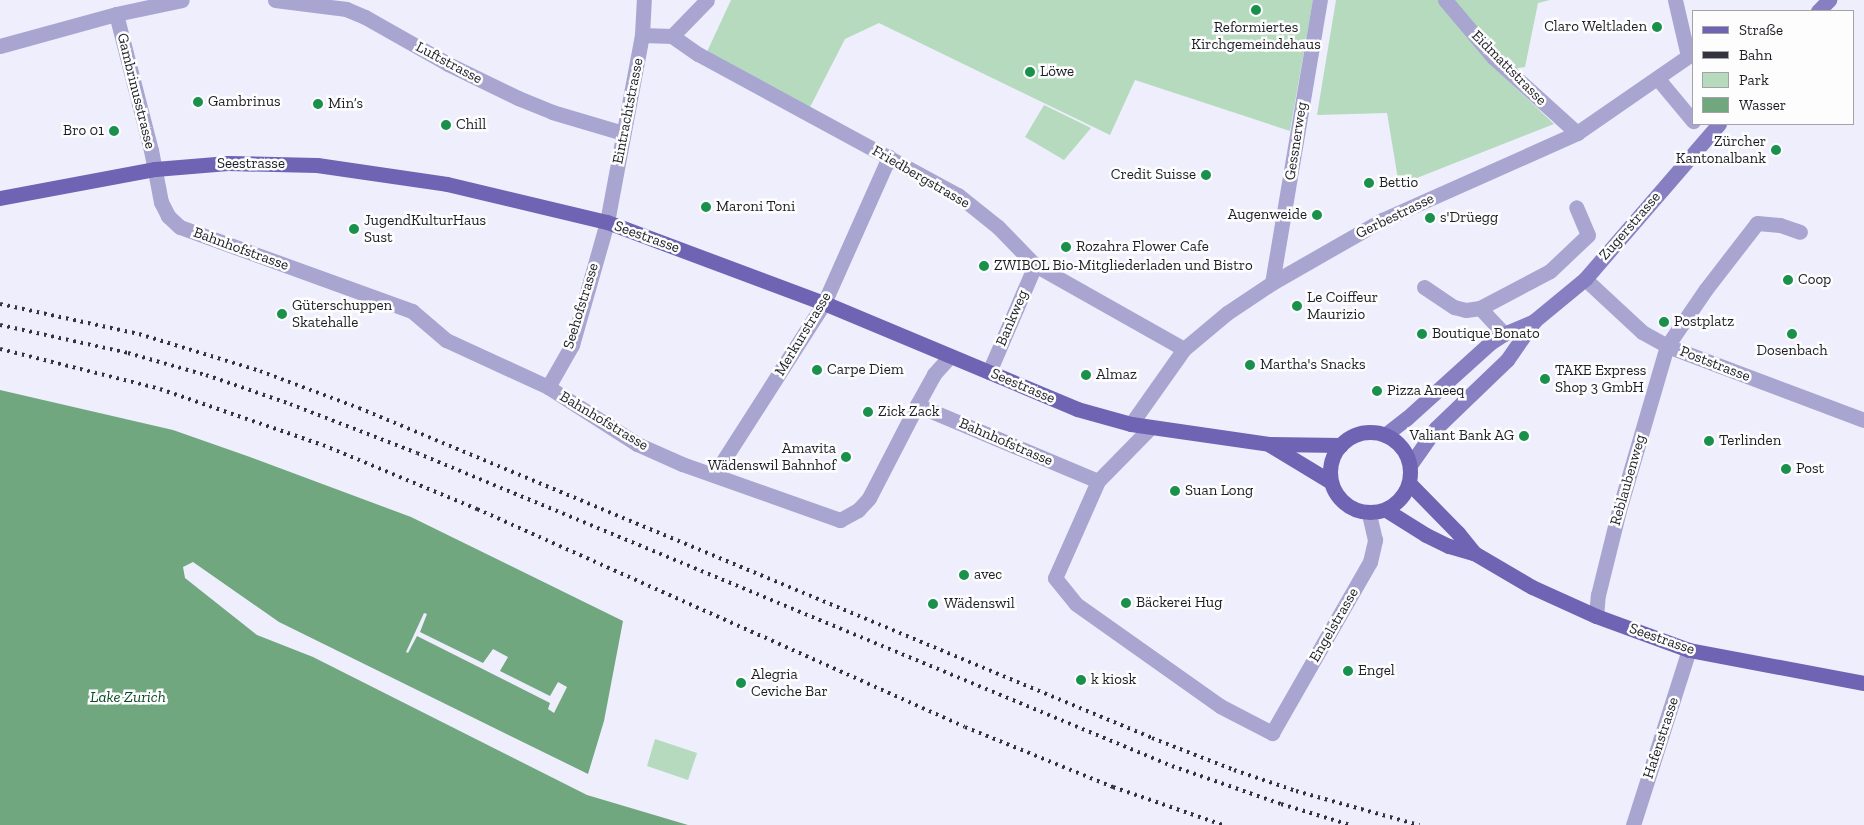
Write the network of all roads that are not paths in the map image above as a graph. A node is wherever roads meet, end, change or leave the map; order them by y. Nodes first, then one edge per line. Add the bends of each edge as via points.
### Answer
1 (182, 0) edge
2 (275, 0) edge
3 (644, 0) edge
4 (708, 0) edge
5 (1320, 0) edge
6 (1445, 0) edge
7 (1675, 0) edge
8 (116, 14) junction
9 (642, 34) junction
10 (672, 36) junction
11 (0, 46) edge
12 (1691, 54) edge
13 (1658, 79) junction
14 (1692, 121) edge
15 (1718, 125) edge
16 (624, 133) junction
17 (1577, 133) junction
18 (889, 157) junction
19 (155, 169) junction
20 (0, 198) edge
21 (1576, 207) dead end
22 (607, 222) junction
23 (1800, 232) dead end
24 (1035, 265) junction
25 (1584, 279) junction
26 (1272, 283) junction
27 (1424, 287) dead end
28 (824, 303) junction
29 (1480, 308) junction
30 (1534, 321) junction
31 (1504, 334) junction
32 (1667, 346) junction
33 (1184, 349) junction
34 (950, 356) junction
35 (989, 372) junction
36 (548, 387) junction
37 (917, 405) junction
38 (1864, 420) edge
39 (1131, 424) junction
40 (1151, 427) junction
41 (1385, 435) junction
42 (1269, 444) junction
43 (1341, 445) junction
44 (1410, 465) junction
45 (714, 475) junction
46 (1098, 481) junction
47 (1331, 482) junction
48 (1409, 483) junction
49 (1386, 510) junction
50 (1369, 513) junction
51 (1474, 552) junction
52 (1596, 616) junction
53 (1689, 650) junction
54 (1864, 683) edge
55 (1633, 825) edge

1 - 8 street
2 - 16 street, Luftstrasse via 352,12 518,98 552,112
3 - 9 street, Eintrachtstrasse
4 - 10 street
5 - 26 street, Gessnerweg
6 - 17 street, Eidmattstrasse via 1494,58
7 - 12 street
8 - 11 street
8 - 19 street, Gambrinusstrasse
9 - 10 street
9 - 16 street, Eintrachtstrasse
10 - 18 street, Friedbergstrasse via 698,54
12 - 13 street, Gerbestrasse
13 - 14 street
13 - 17 street, Gerbestrasse
15 - 25 main road, Zugerstrasse
16 - 22 street, Eintrachtstrasse
17 - 26 street, Gerbestrasse via 1382,220
18 - 24 street, Friedbergstrasse via 958,195 998,227
18 - 28 street, Merkurstrasse
19 - 20 main road, Seestrasse
19 - 22 main road, Seestrasse via 228,163 317,164 447,184
19 - 36 street, Bahnhofstrasse via 161,202 168,216 180,226 412,311 446,340
21 - 29 street via 1588,235 1550,271
22 - 28 main road, Seestrasse
22 - 36 street, Seehofstrasse via 572,345
23 - 32 street, Reblaubenweg via 1780,224 1757,223 1706,288
24 - 33 street, Friedbergstrasse
24 - 35 street, Bankweg
25 - 30 main road, Zugerstrasse
25 - 32 street, Poststrasse via 1642,332
26 - 33 street, Gerbestrasse via 1226,313
27 - 29 street via 1454,307 1466,310
28 - 34 main road, Seestrasse
28 - 45 street, Merkurstrasse
29 - 31 street
30 - 31 main road, Zugerstrasse
30 - 44 main road, Zugerstrasse via 1507,360 1436,428
31 - 41 main road, Zugerstrasse
32 - 38 street, Poststrasse
32 - 52 street, Reblaubenweg via 1619,510
33 - 39 street, Gerbestrasse
34 - 35 main road, Seestrasse
34 - 37 street via 934,374
35 - 39 main road, Seestrasse via 1077,409
36 - 45 street, Bahnhofstrasse via 637,444
37 - 45 street, Bahnhofstrasse via 869,498 858,510 840,520
37 - 46 street, Bahnhofstrasse
39 - 40 main road, Seestrasse
40 - 42 main road, Seestrasse
40 - 46 street
41 - 43 main road via 1366,432
41 - 44 main road via 1398,444
42 - 43 main road, Seestrasse
42 - 47 main road, Seestrasse
43 - 47 main road via 1331,462
44 - 48 main road
46 - 50 street, Engelstrasse via 1055,578 1076,604 1220,706 1272,732 1370,562 1375,540
47 - 50 main road via 1340,500 1349,507
48 - 49 main road via 1400,499
48 - 51 main road, Seestrasse
49 - 50 main road
49 - 51 main road, Seestrasse via 1449,546
51 - 52 main road, Seestrasse via 1532,587
52 - 53 main road, Seestrasse
53 - 54 main road, Seestrasse
53 - 55 street, Hafenstrasse

